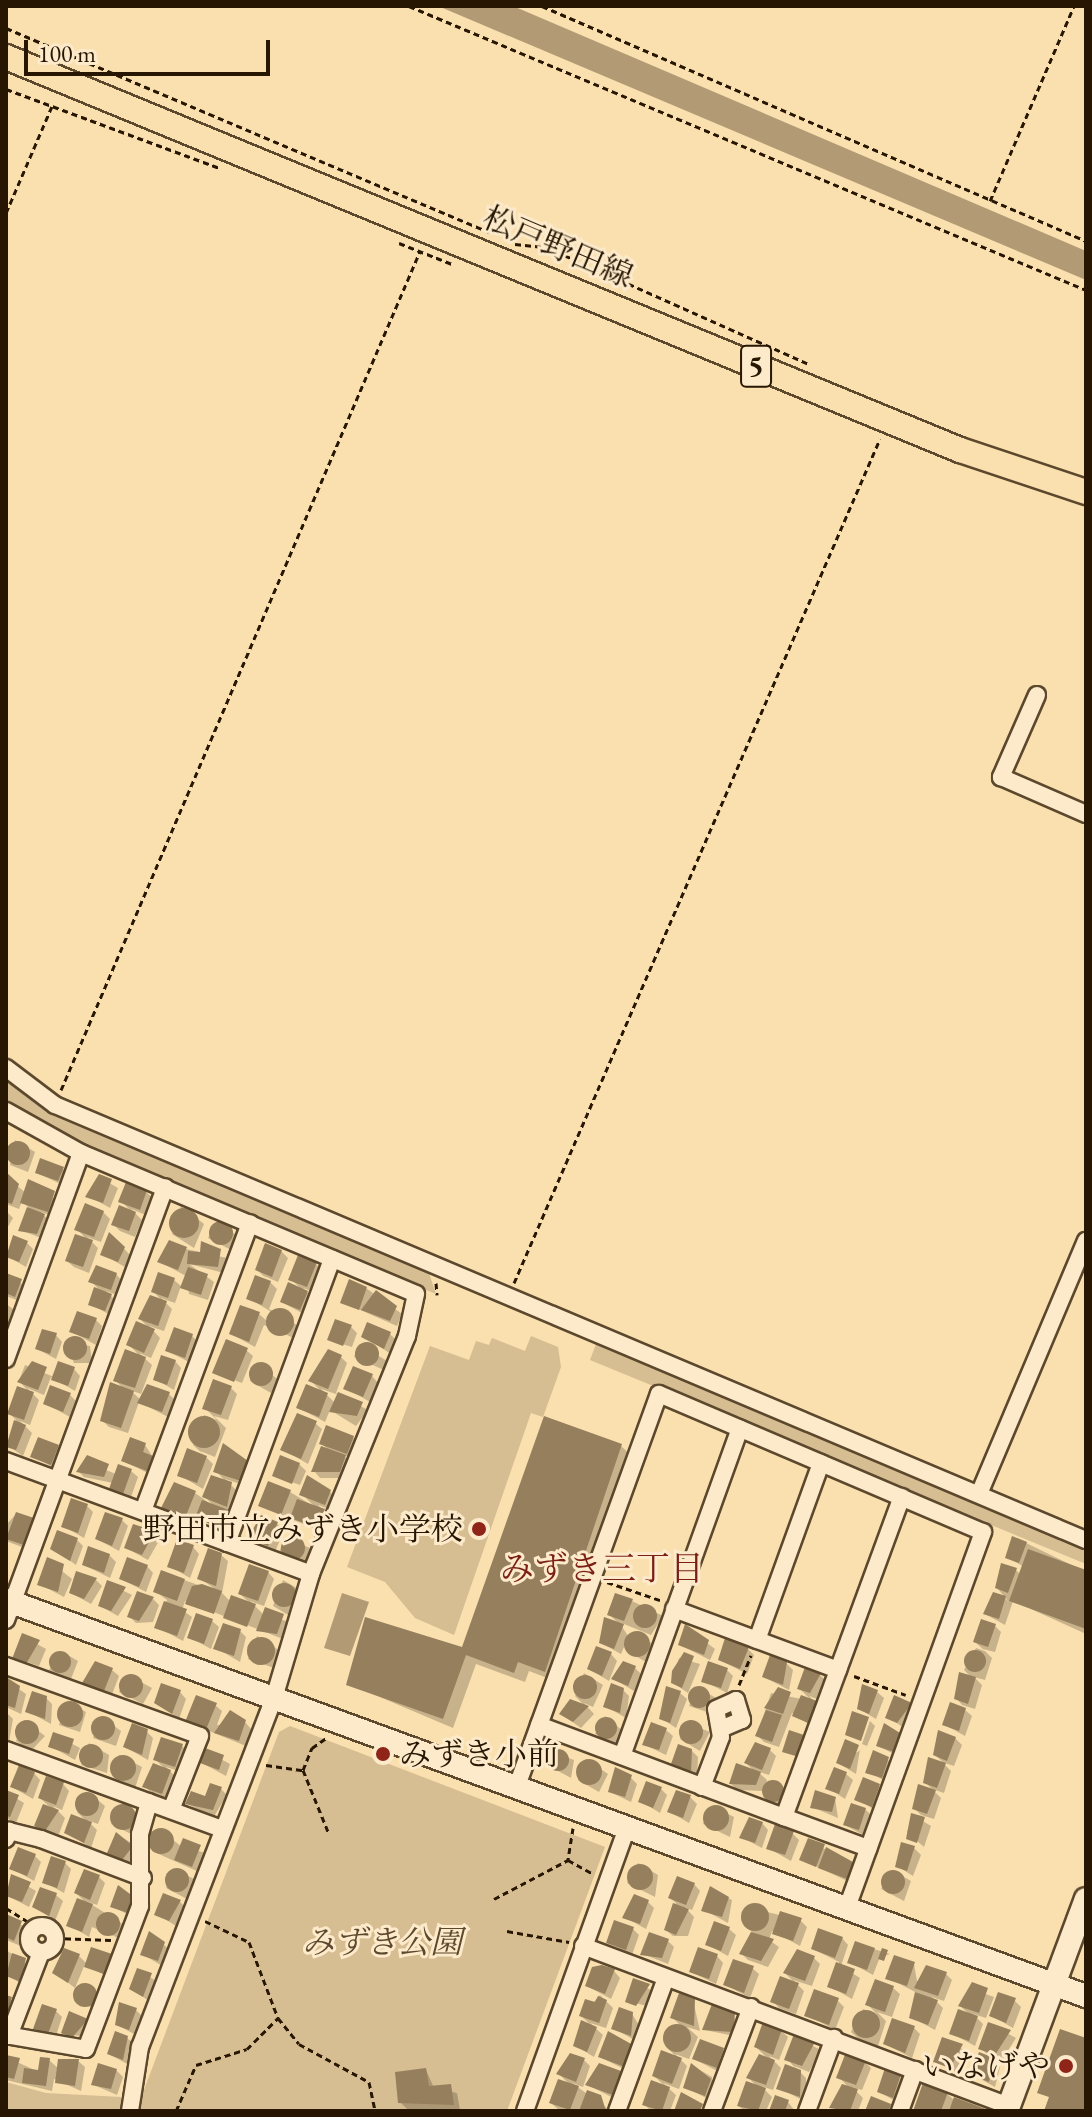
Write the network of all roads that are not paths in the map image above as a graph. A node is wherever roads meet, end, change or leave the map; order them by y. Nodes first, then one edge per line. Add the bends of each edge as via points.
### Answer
1 (6, 57) edge
2 (1086, 492) edge
3 (1037, 695) dead end
4 (1086, 814) edge
5 (6, 1068) edge
6 (6, 1111) edge
7 (81, 1153) junction
8 (165, 1187) junction
9 (250, 1223) junction
10 (1086, 1241) edge
11 (332, 1259) junction
12 (6, 1359) edge
13 (740, 1429) junction
14 (6, 1461) edge
15 (821, 1463) junction
16 (57, 1481) junction
17 (979, 1494) junction
18 (902, 1497) junction
19 (143, 1511) junction
20 (1086, 1540) edge
21 (227, 1543) junction
22 (311, 1574) junction
23 (8, 1607) edge
24 (674, 1607) junction
25 (757, 1640) junction
26 (6, 1666) edge
27 (838, 1670) junction
28 (274, 1698) junction
29 (734, 1700) road end
30 (539, 1725) junction
31 (6, 1750) edge
32 (622, 1756) junction
33 (517, 1786) junction
34 (702, 1787) junction
35 (149, 1802) junction
36 (171, 1810) junction
37 (784, 1817) junction
38 (627, 1827) junction
39 (219, 1828) junction
40 (6, 1839) edge
41 (868, 1848) junction
42 (143, 1878) junction
43 (1086, 1899) edge
44 (847, 1908) junction
45 (578, 1945) junction
46 (41, 1952) junction
47 (666, 1978) junction
48 (1054, 1985) junction
49 (1086, 1996) edge
50 (751, 2007) junction
51 (8, 2035) edge
52 (834, 2038) junction
53 (915, 2070) junction
54 (1008, 2108) edge
55 (130, 2111) edge
56 (525, 2111) edge
57 (617, 2111) edge
58 (712, 2111) edge
59 (807, 2111) edge
60 (900, 2111) edge

1 - 2 main road, 松戸野田線 / 5 via 960,450
3 - 4 street via 1001,777
5 - 17 street via 55,1105
6 - 7 street
7 - 8 street
7 - 12 street
8 - 9 street
8 - 16 street
9 - 11 street
9 - 19 street
10 - 17 street
11 - 21 street
11 - 22 street via 416,1294 407,1336
13 - 15 street
13 - 24 street
13 - 30 street via 659,1394
14 - 16 street
15 - 18 street
15 - 25 street
16 - 19 street
16 - 23 street
17 - 20 street
18 - 27 street
18 - 41 street via 983,1532
19 - 21 street
21 - 22 street
22 - 28 street
23 - 28 street
24 - 25 street
24 - 32 street
25 - 27 street
26 - 36 street via 200,1736
27 - 37 street
28 - 33 street
28 - 39 street
29 - 34 street via 716,1709 721,1729
30 - 32 street
30 - 33 street
31 - 35 street
32 - 34 street
33 - 38 street
34 - 37 street
35 - 36 street
35 - 42 street via 140,1834
36 - 39 street
37 - 41 street
38 - 44 street
38 - 45 street
39 - 55 street via 140,2047
40 - 42 street via 9,1831 41,1839
41 - 44 street
42 - 51 street via 129,1935 86,2049
43 - 48 street
44 - 48 street
45 - 47 street
45 - 56 street
46 - 46 street via 29,1942 36,1927 48,1927 55,1938
46 - 51 street
47 - 50 street
47 - 57 street
48 - 49 street
48 - 54 street
50 - 52 street
50 - 58 street
52 - 53 street
52 - 59 street
53 - 54 street
53 - 60 street

